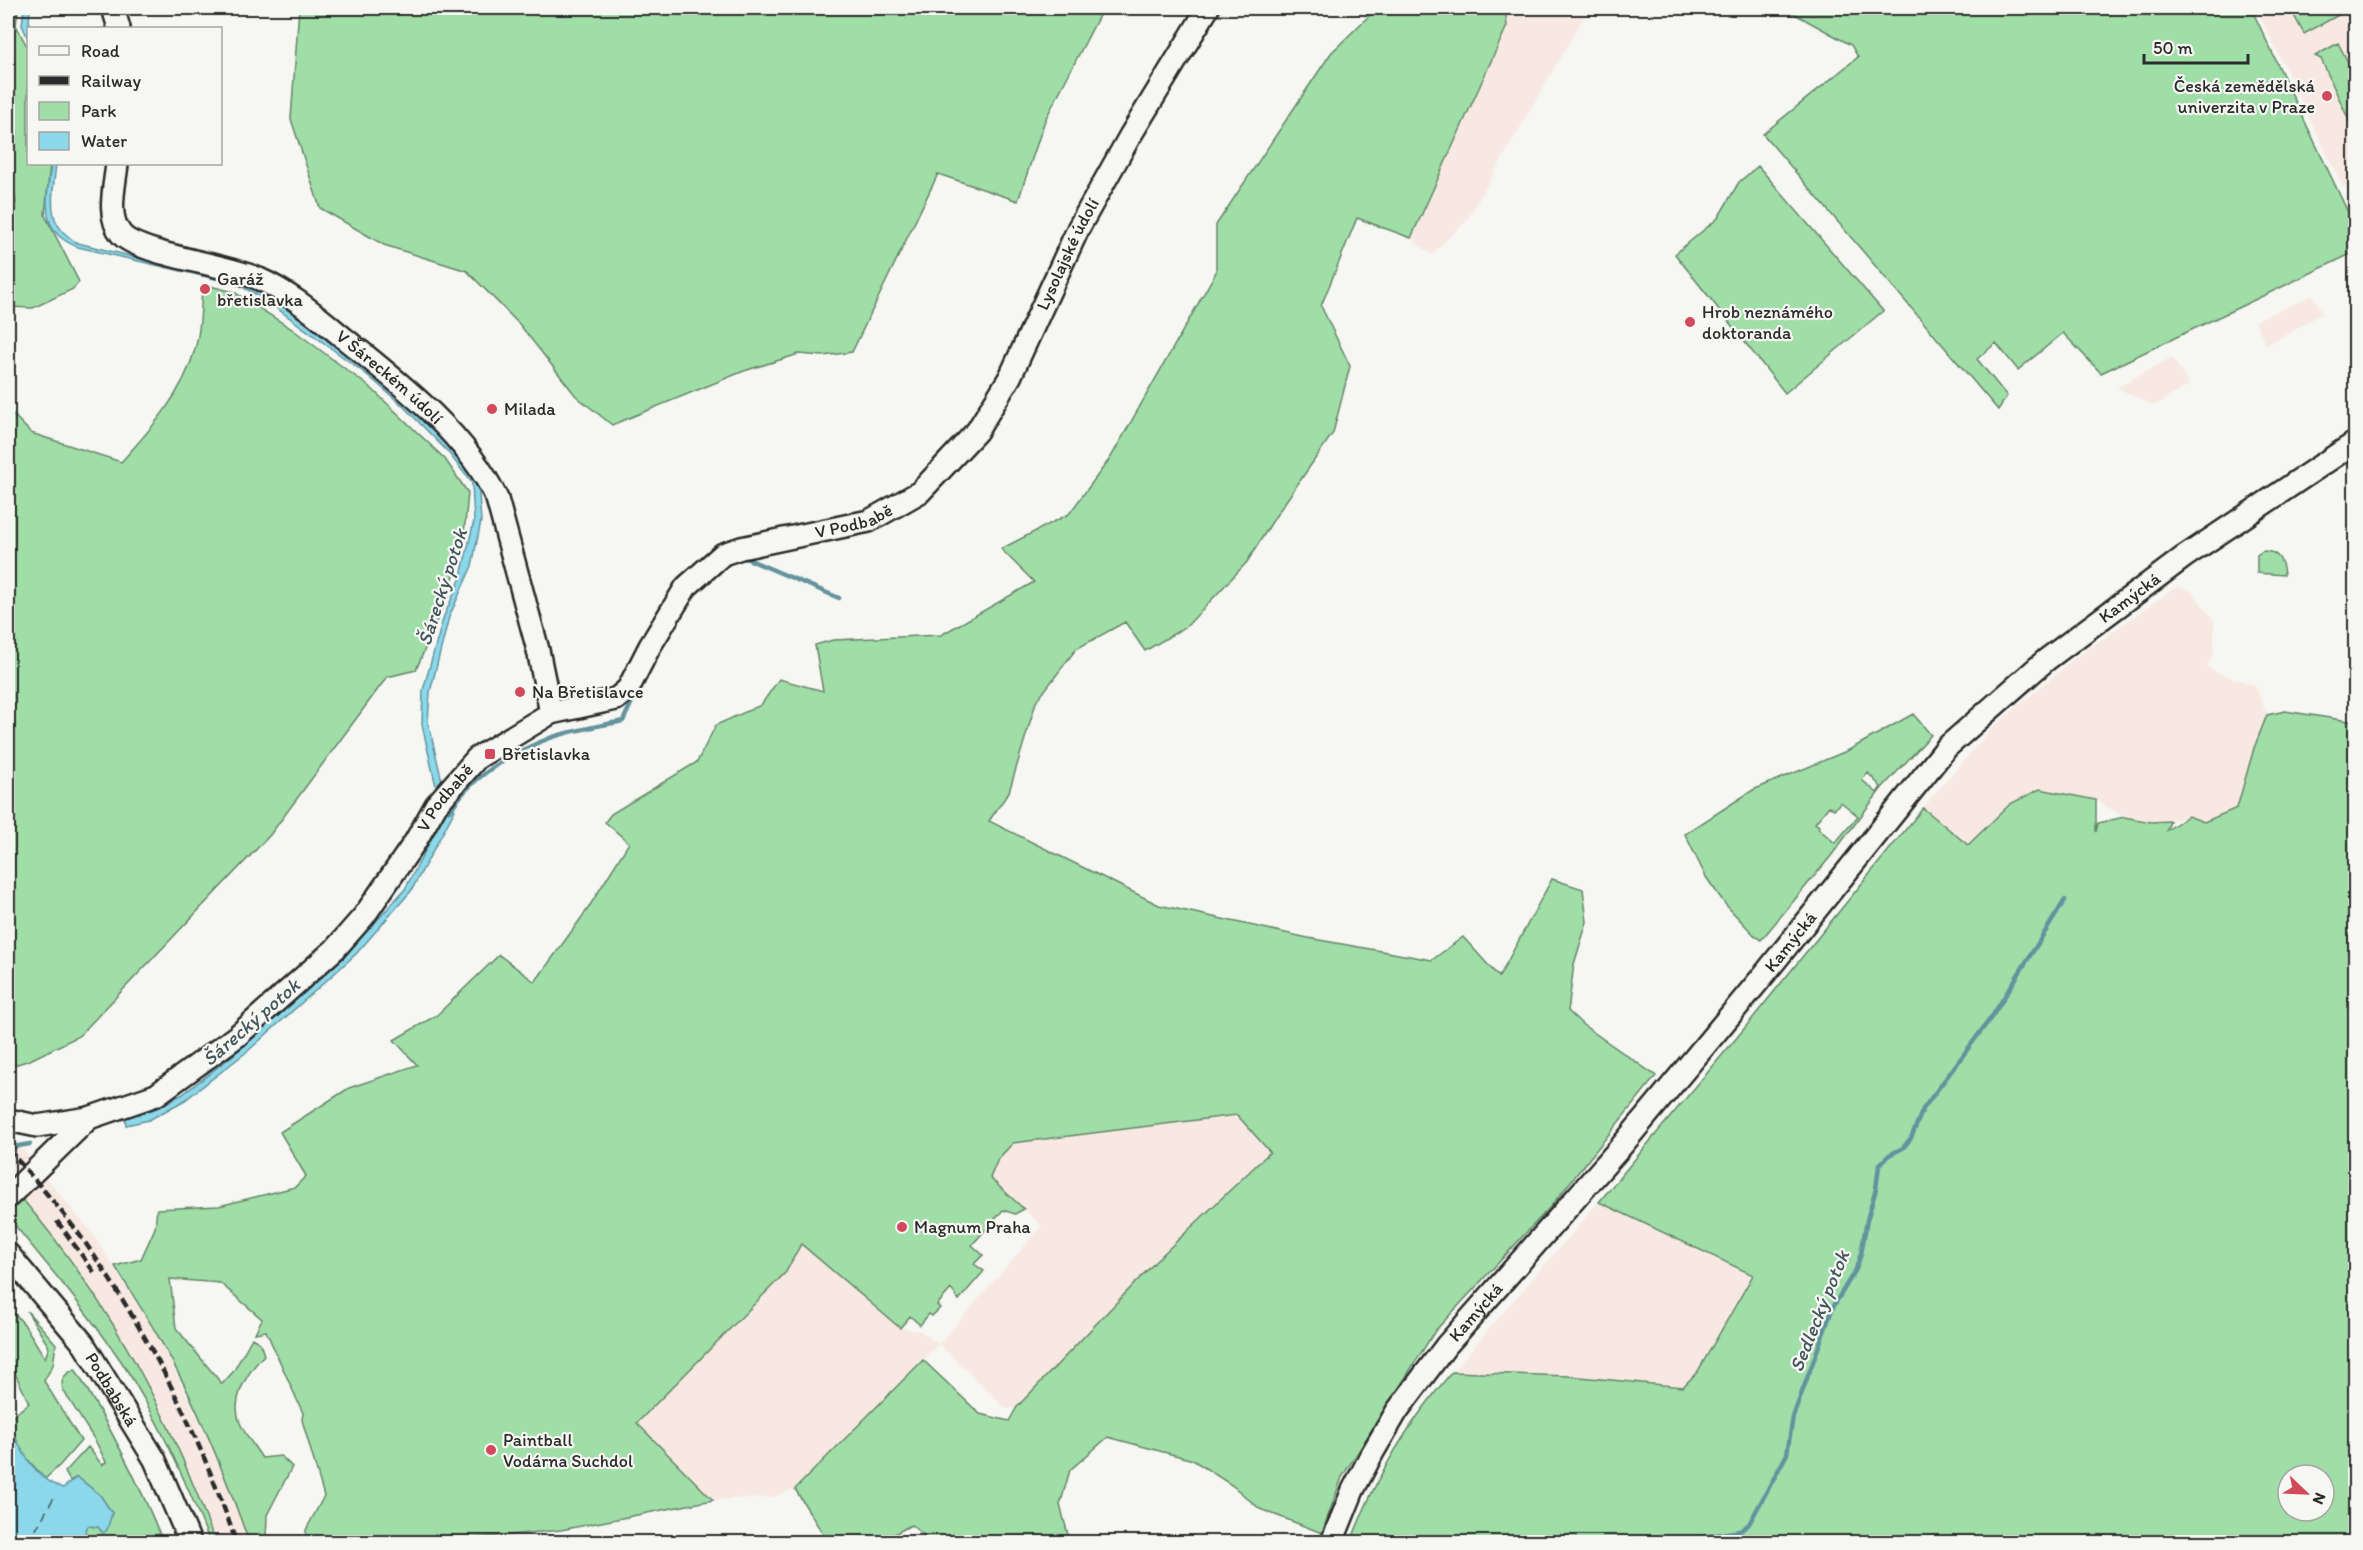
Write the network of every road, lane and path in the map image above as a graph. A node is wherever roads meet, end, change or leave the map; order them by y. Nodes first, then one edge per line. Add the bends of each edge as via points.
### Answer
1 (113, 8) edge
2 (1208, 8) edge
3 (119, 27) edge
4 (117, 165) edge
5 (2355, 442) edge
6 (920, 492) joint
7 (551, 712) junction
8 (89, 1118) junction
9 (8, 1123) edge
10 (37, 1126) junction
11 (48, 1160) junction
12 (8, 1197) edge
13 (8, 1254) edge
14 (189, 1542) edge
15 (1332, 1542) edge

1 - 3 street
2 - 6 street, Lysolajské údolí via 1079,227 1010,377 977,431
4 - 7 street, V Šáreckém údolí via 113,214 122,236 147,249 259,278 294,298 379,366 470,454 497,499
5 - 15 street, Kamýcká via 2184,557 2046,660 1947,747 1627,1140 1446,1346 1397,1411 1373,1452
6 - 7 street, V Podbabě via 869,521 723,554 686,587 628,689 616,699
7 - 8 street, V Podbabě via 477,758 436,805 364,916 335,949 258,1018 156,1095
8 - 10 street, V Podbabě
8 - 11 street, V Podbabě
9 - 10 street, V Podbabě
10 - 11 street via 49,1146
11 - 12 street, V Podbabě
13 - 14 street, Podbabská via 89,1353 155,1460

